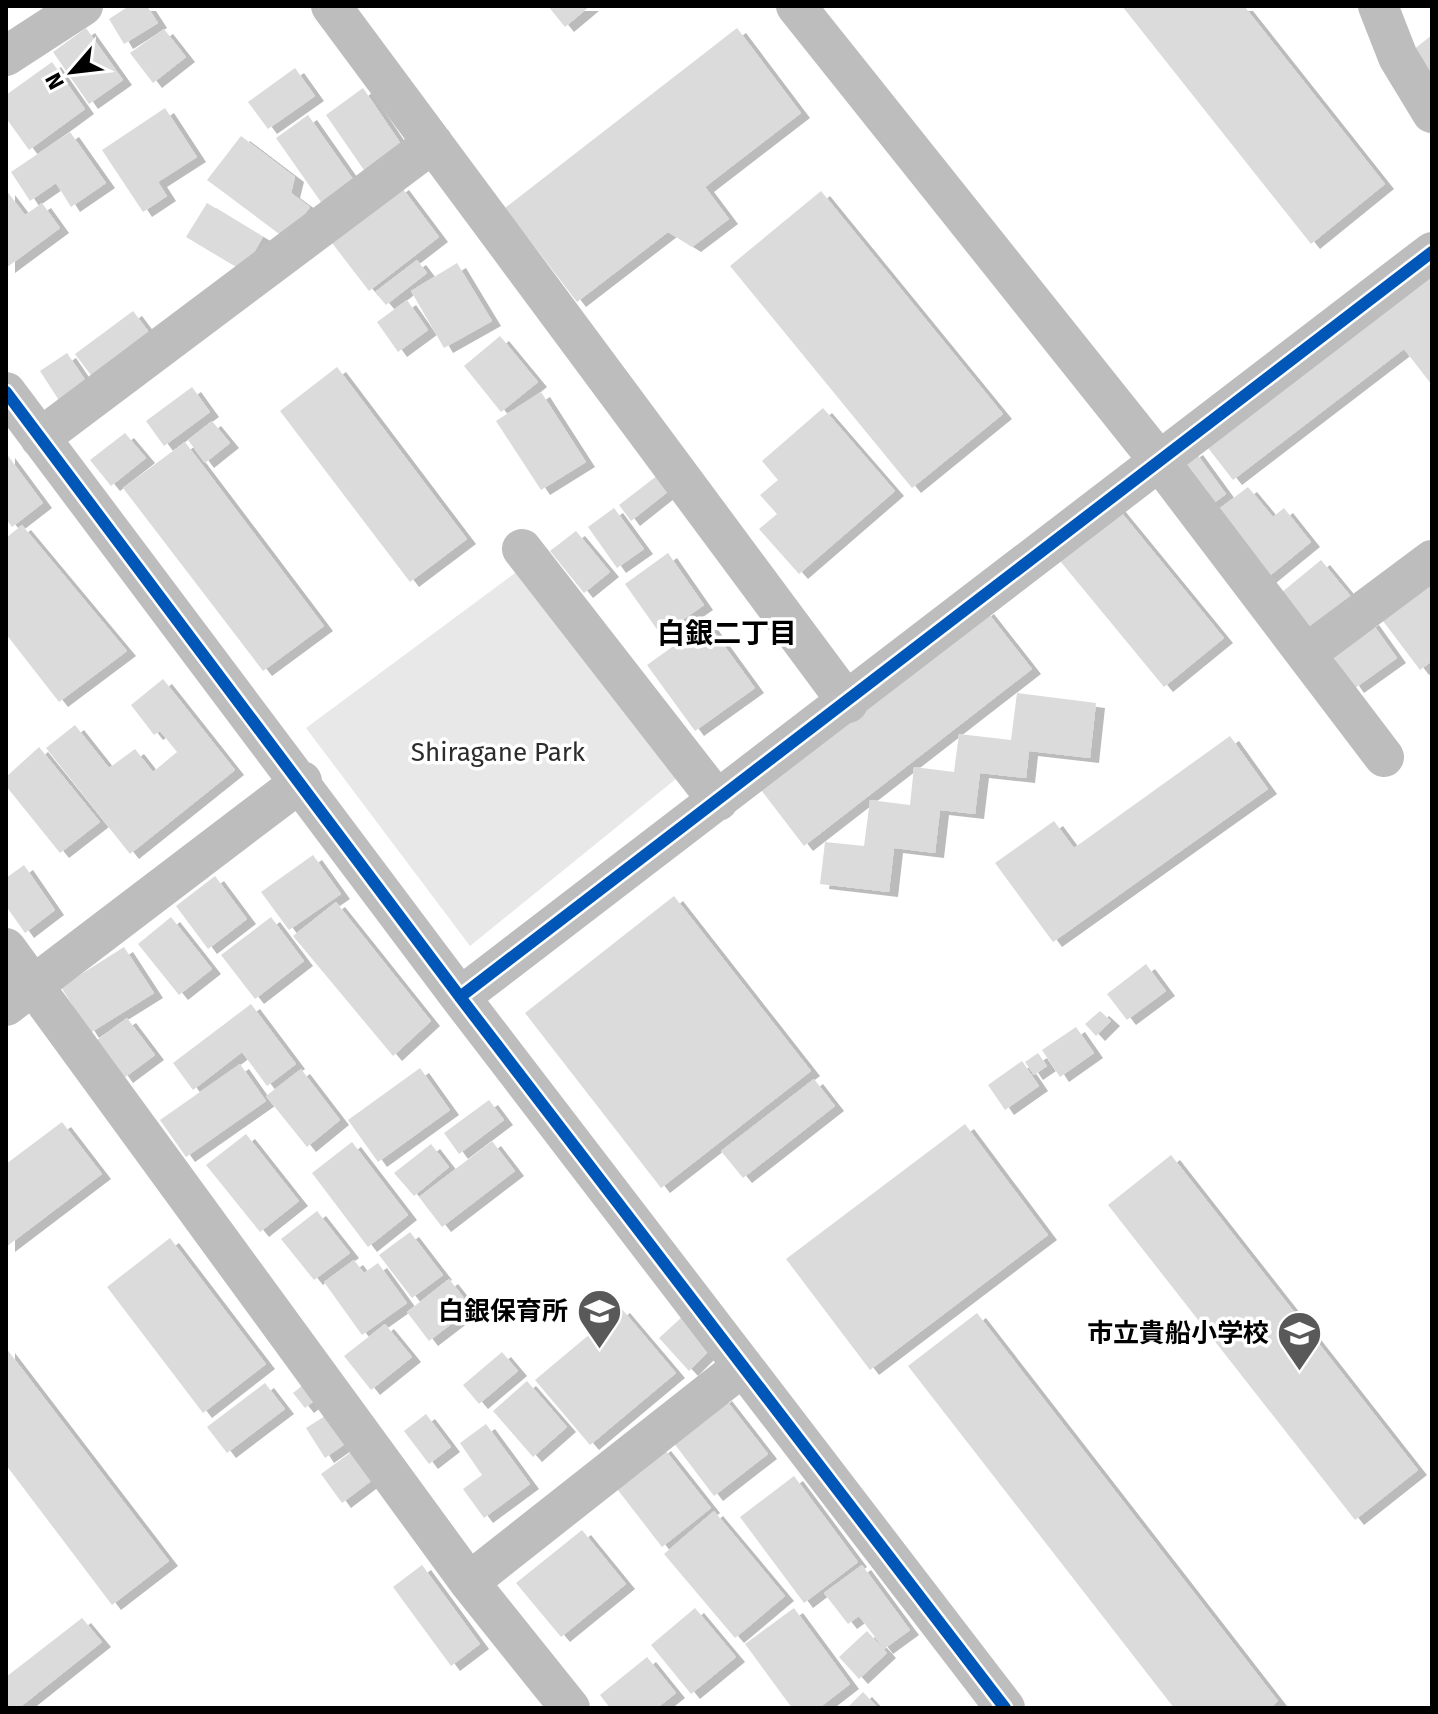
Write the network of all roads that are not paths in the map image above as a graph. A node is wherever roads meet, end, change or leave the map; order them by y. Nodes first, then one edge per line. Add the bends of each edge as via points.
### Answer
1 (83, 6) edge
2 (331, 6) edge
3 (796, 6) edge
4 (1378, 6) edge
5 (24, 24) edge
6 (6, 56) edge
7 (1432, 113) edge
8 (433, 143) junction
9 (1432, 252) edge
10 (6, 392) edge
11 (40, 438) junction
12 (1160, 462) junction
13 (522, 549) dead end
14 (1432, 560) edge
15 (1306, 654) junction
16 (848, 703) junction
17 (1384, 757) dead end
18 (302, 781) junction
19 (718, 801) junction
20 (6, 948) edge
21 (20, 995) edge
22 (460, 997) junction
23 (743, 1366) junction
24 (469, 1582) junction
25 (570, 1708) edge
26 (1005, 1708) edge

1 - 5 street
2 - 8 street
3 - 12 street
4 - 7 street via 1398,57
5 - 6 street
8 - 11 street
8 - 16 street
9 - 12 street
10 - 11 street
11 - 18 street
12 - 15 street
12 - 16 street
13 - 19 street
14 - 15 street
15 - 17 street
16 - 19 street
18 - 21 street
18 - 22 street
19 - 22 street
20 - 21 street
21 - 24 street
22 - 23 street
23 - 24 street
23 - 26 street
24 - 25 street

